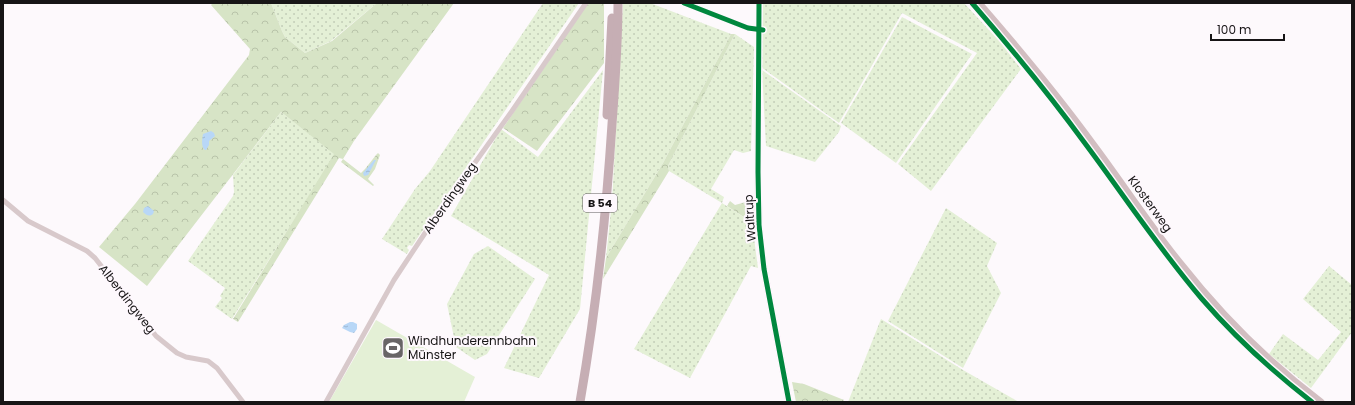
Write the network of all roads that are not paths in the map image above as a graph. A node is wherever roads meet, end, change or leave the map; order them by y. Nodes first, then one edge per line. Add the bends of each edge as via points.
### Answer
1 (586, 3) edge
2 (613, 3) edge
3 (618, 3) edge
4 (684, 3) edge
5 (759, 3) edge
6 (980, 3) edge
7 (758, 30) junction
8 (3, 200) edge
9 (1317, 401) edge
10 (243, 402) edge
11 (326, 402) edge
12 (574, 402) edge
13 (580, 402) edge
14 (789, 402) edge

1 - 11 street, Alberdingweg via 398,274
2 - 12 highway, B 54 via 598,227 589,308
3 - 13 highway, B 54 via 617,63 604,222
4 - 7 street
5 - 7 main road, Waltrup
6 - 9 main road, Klosterweg via 1060,100 1166,245 1206,295 1264,354
7 - 14 main road, Waltrup via 759,225 764,269
8 - 10 street, Alberdingweg via 28,221 91,254 156,336 182,356 205,360 212,364

